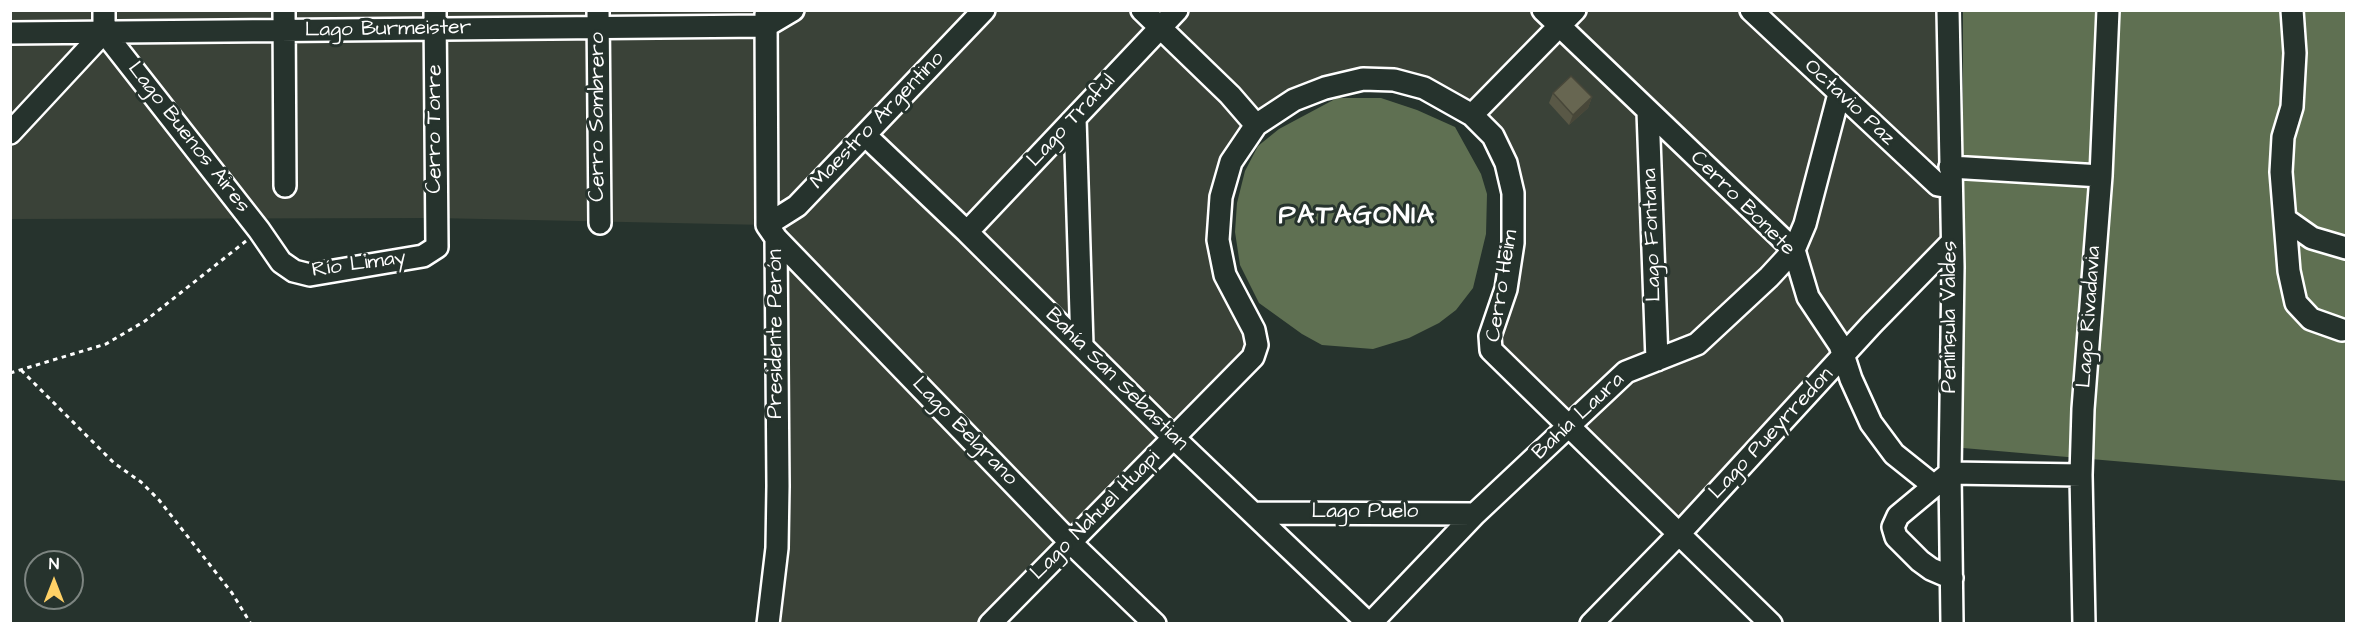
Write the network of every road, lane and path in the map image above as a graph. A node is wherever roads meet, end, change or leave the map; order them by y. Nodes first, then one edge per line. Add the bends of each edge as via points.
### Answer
1 (104, 10) edge
2 (793, 10) edge
3 (984, 10) edge
4 (1142, 10) edge
5 (1177, 10) edge
6 (1543, 10) edge
7 (1575, 10) edge
8 (1752, 10) edge
9 (1947, 10) edge
10 (2108, 10) edge
11 (2292, 10) edge
12 (766, 18) edge
13 (598, 19) edge
14 (435, 20) edge
15 (284, 21) edge
16 (1559, 26) junction
17 (1160, 28) junction
18 (104, 32) junction
19 (10, 33) edge
20 (1839, 94) junction
21 (1648, 111) junction
22 (1472, 115) junction
23 (1075, 118) junction
24 (1256, 125) junction
25 (10, 133) edge
26 (865, 135) junction
27 (2101, 176) junction
28 (1950, 177) junction
29 (285, 186) dead end
30 (2285, 219) junction
31 (600, 222) dead end
32 (260, 230) junction
33 (772, 231) junction
34 (967, 232) junction
35 (1952, 242) junction
36 (437, 247) joint
37 (2346, 248) edge
38 (1794, 250) junction
39 (281, 262) joint
40 (2342, 330) dead end
41 (1082, 346) junction
42 (1844, 356) junction
43 (1253, 357) joint
44 (1658, 360) junction
45 (21, 370) junction
46 (10, 373) edge
47 (1568, 427) junction
48 (1174, 438) junction
49 (1950, 473) junction
50 (2081, 475) junction
51 (1934, 486) junction
52 (1255, 513) junction
53 (1475, 514) junction
54 (1678, 535) junction
55 (1070, 542) junction
56 (1952, 578) junction
57 (251, 624) edge
58 (768, 624) edge
59 (990, 624) edge
60 (1155, 624) edge
61 (1369, 624) edge
62 (1591, 624) edge
63 (1771, 624) edge
64 (1952, 624) edge
65 (2084, 624) edge

1 - 18 street
2 - 12 street
3 - 26 street, Maestro Argentino
4 - 17 street
5 - 17 street, Lago Traful
6 - 16 street, Cerro Bonete
7 - 16 street
8 - 20 street, Octavio Paz
9 - 28 street, Peninsula Valdes
10 - 27 street, Lago Rivadavia
11 - 30 street via 2292,107 2283,137 2281,171
12 - 13 street, Lago Burmeister
12 - 33 street, Presidente Perón
13 - 14 street, Lago Burmeister
13 - 31 street, Cerro Sombrero
14 - 15 street, Lago Burmeister
14 - 36 street, Cerro Torre
15 - 18 street, Lago Burmeister
15 - 29 street
16 - 21 street, Cerro Bonete
16 - 22 street
17 - 23 street, Lago Traful
17 - 24 street
18 - 19 street, Lago Burmeister
18 - 25 street
18 - 32 street, Lago Buenos Aires
20 - 28 street, Octavio Paz via 1938,185
20 - 38 street, Bahía Laura via 1805,224
21 - 38 street, Cerro Bonete
21 - 44 street, Lago Fontana
22 - 24 street, Cerro Heim via 1424,88 1394,80 1363,79 1294,100
22 - 47 street, Cerro Heim via 1493,136 1506,163 1513,193 1513,243 1506,289 1490,336 1491,350
23 - 34 street, Lago Traful
23 - 41 street
24 - 43 street, Cerro Heim via 1231,162 1221,197 1218,240 1225,275 1254,330 1257,345
26 - 33 street, Maestro Argentino
26 - 34 street, Bahía San Sebastian
27 - 28 street
27 - 50 street, Lago Rivadavia
28 - 35 street, Peninsula Valdes
30 - 37 street via 2312,238
30 - 40 street via 2296,303 2311,319
32 - 39 street, Lago Buenos Aires
32 - 45 path via 145,321 106,344
33 - 55 street, Lago Belgrano
33 - 58 street, Presidente Perón via 777,548
34 - 41 street, Bahía San Sebastian
35 - 42 street, Lago Pueyrredon
35 - 49 street, Peninsula Valdes
36 - 39 street, Río Limay via 423,256 310,275
38 - 42 street, Cerro Bonete via 1808,297
38 - 44 street, Bahía Laura via 1698,344
41 - 48 street, Bahía San Sebastian
42 - 51 street, Cerro Bonete via 1871,423 1894,454
42 - 54 street, Lago Pueyrredon
43 - 48 street, Lago Nahuel Huapi
44 - 47 street, Bahía Laura via 1626,372
45 - 46 path
45 - 57 path via 114,463 159,500 232,593
47 - 53 street, Bahía Laura
47 - 54 street, Cerro Heim
48 - 52 street, Bahía San Sebastian
48 - 55 street, Lago Nahuel Huapi
49 - 50 street
49 - 51 street
49 - 56 street, Peninsula Valdes
50 - 65 street, Lago Rivadavia
51 - 56 street via 1899,516 1893,527 1896,537 1920,561
52 - 53 street, Lago Puelo
52 - 61 street, Bahía San Sebastian
53 - 61 street, Bahía Laura
54 - 62 street, Lago Pueyrredon
54 - 63 street, Cerro Heim
55 - 59 street, Lago Nahuel Huapi
55 - 60 street, Lago Belgrano
56 - 64 street, Peninsula Valdes

